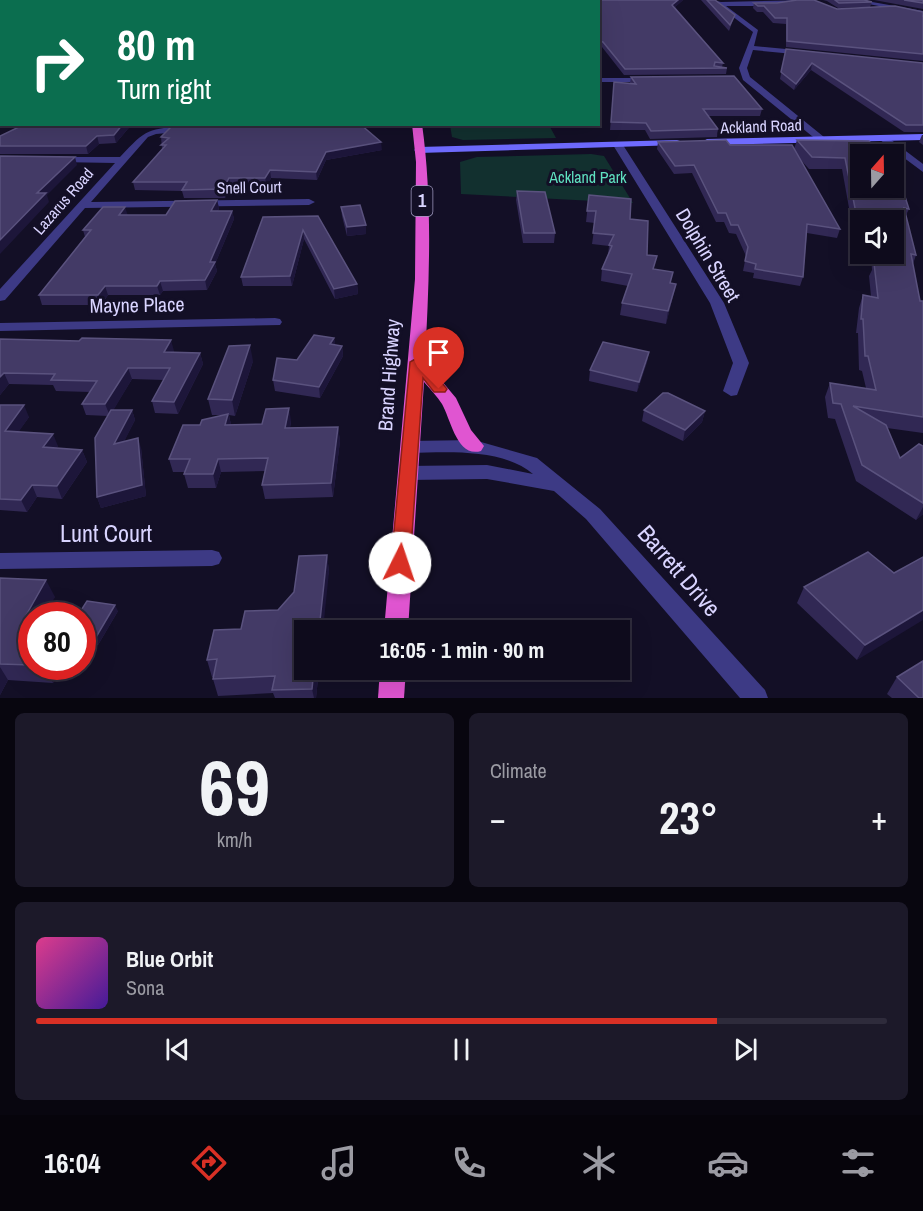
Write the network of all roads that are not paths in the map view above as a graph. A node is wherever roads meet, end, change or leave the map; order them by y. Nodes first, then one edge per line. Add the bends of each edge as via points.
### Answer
1 (810, 0) edge
2 (852, 0) edge
3 (717, 2) edge
4 (923, 13) edge
5 (750, 48) junction
6 (808, 54) edge
7 (736, 78) edge
8 (746, 78) junction
9 (600, 80) edge
10 (658, 80) edge
11 (417, 126) edge
12 (197, 128) edge
13 (923, 137) edge
14 (883, 138) junction
15 (821, 139) junction
16 (702, 142) edge
17 (690, 143) edge
18 (618, 145) junction
19 (419, 150) junction
20 (44, 159) edge
21 (120, 160) junction
22 (923, 169) edge
23 (309, 202) dead end
24 (82, 205) junction
25 (0, 297) edge
26 (275, 322) dead end
27 (0, 327) edge
28 (417, 362) junction
29 (731, 391) dead end
30 (474, 446) junction
31 (410, 447) junction
32 (407, 473) junction
33 (556, 485) junction
34 (212, 558) dead end
35 (0, 561) edge
36 (397, 620) edge
37 (392, 680) edge
38 (390, 698) edge
39 (756, 698) edge

1 - 3 street via 776,4
2 - 4 street
3 - 5 street via 756,31
5 - 6 street
5 - 8 street via 743,68
7 - 8 street
8 - 15 street
9 - 10 street
11 - 19 highway, Brand Highway / 1
12 - 21 street, Lazarus Road via 154,131
13 - 14 main road, Ackland Road
14 - 15 main road, Ackland Road
14 - 22 street
15 - 16 main road, Ackland Road
17 - 18 main road
18 - 19 main road
18 - 29 street, Dolphin Street via 717,303 741,363
19 - 28 highway, Brand Highway / 1 via 422,279
20 - 21 street
21 - 24 street, Lazarus Road
23 - 24 street, Snell Court
24 - 25 street, Lazarus Road
26 - 27 street, Mayne Place
28 - 30 highway via 450,402
28 - 31 highway, Brand Highway / 1
30 - 31 street, Barrett Drive
30 - 33 street, Barrett Drive via 531,462
31 - 32 highway, Brand Highway / 1
32 - 33 street, Barrett Drive via 487,472
32 - 36 highway, Brand Highway / 1
33 - 39 street, Barrett Drive via 593,514
34 - 35 street, Lunt Court
37 - 38 highway

